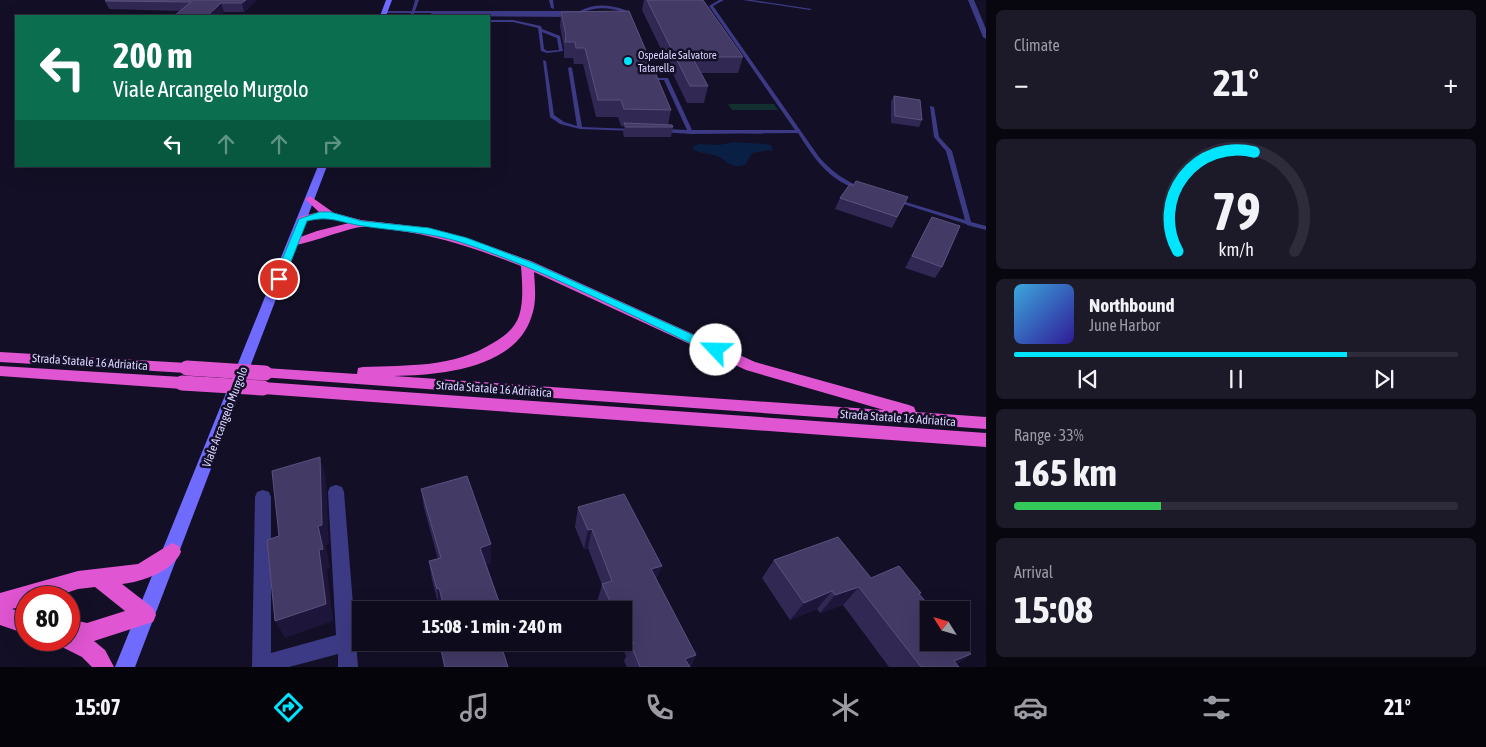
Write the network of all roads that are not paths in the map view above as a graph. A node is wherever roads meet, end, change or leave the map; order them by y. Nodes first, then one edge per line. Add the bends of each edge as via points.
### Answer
1 (389, 0) edge
2 (417, 0) edge
3 (551, 0) edge
4 (722, 0) edge
5 (745, 0) edge
6 (971, 0) edge
7 (702, 6) edge
8 (712, 6) junction
9 (471, 8) dead end
10 (487, 8) dead end
11 (553, 8) dead end
12 (810, 9) dead end
13 (384, 12) edge
14 (413, 13) edge
15 (478, 13) junction
16 (433, 14) dead end
17 (581, 16) joint
18 (490, 21) edge
19 (622, 21) edge
20 (540, 30) junction
21 (986, 37) edge
22 (544, 61) dead end
23 (570, 68) dead end
24 (643, 79) edge
25 (758, 82) dead end
26 (765, 82) junction
27 (776, 98) junction
28 (770, 99) dead end
29 (932, 107) dead end
30 (782, 116) dead end
31 (789, 116) junction
32 (580, 128) junction
33 (636, 130) edge
34 (654, 130) edge
35 (691, 132) junction
36 (799, 132) junction
37 (323, 167) edge
38 (868, 191) edge
39 (886, 198) edge
40 (310, 199) junction
41 (330, 215) junction
42 (303, 219) junction
43 (361, 223) junction
44 (969, 224) junction
45 (341, 228) junction
46 (986, 228) edge
47 (293, 243) junction
48 (527, 264) junction
49 (0, 357) edge
50 (0, 371) edge
51 (287, 375) junction
52 (0, 380) edge
53 (264, 381) junction
54 (182, 383) junction
55 (936, 419) junction
56 (986, 423) edge
57 (986, 440) edge
58 (336, 492) dead end
59 (263, 497) dead end
60 (172, 552) junction
61 (100, 579) junction
62 (0, 603) edge
63 (0, 613) edge
64 (146, 615) junction
65 (15, 616) edge
66 (15, 619) edge
67 (80, 631) edge
68 (346, 642) junction
69 (80, 644) edge
70 (103, 667) edge
71 (125, 667) edge
72 (348, 667) edge

1 - 13 main road
2 - 14 lane
3 - 11 lane
4 - 8 lane
5 - 12 lane
6 - 21 street
7 - 8 lane
8 - 26 lane
9 - 10 street
13 - 14 lane
14 - 15 lane
14 - 17 lane
15 - 16 street
15 - 17 street
15 - 19 lane via 581,12 604,7 627,14
18 - 20 lane via 530,23
20 - 20 lane via 542,50 561,51 559,37
22 - 32 lane via 552,116
23 - 32 lane
24 - 35 lane via 666,79
25 - 26 lane
26 - 27 lane
27 - 28 lane
27 - 31 lane
29 - 44 lane via 937,137 949,151
30 - 31 lane
31 - 36 lane
32 - 33 lane
34 - 35 lane
35 - 36 lane
36 - 38 lane via 827,172 841,182
37 - 40 main road, Viale Arcangelo Murgolo
39 - 44 lane
40 - 41 highway
40 - 42 main road, Viale Arcangelo Murgolo
41 - 42 highway
41 - 43 highway
42 - 45 highway
42 - 47 main road, Viale Arcangelo Murgolo
43 - 45 highway
43 - 48 highway via 429,231 464,240
44 - 46 lane
45 - 47 highway
47 - 60 main road, Viale Arcangelo Murgolo
48 - 51 highway via 527,310 521,326 508,341 489,354 437,370
48 - 55 highway via 751,366
49 - 53 highway, Strada Statale 16 Adriatica, bridge via 187,368
50 - 54 highway, Strada Statale 16 Adriatica
51 - 53 highway, Strada Statale 16 Adriatica
51 - 55 highway, Strada Statale 16 Adriatica
52 - 54 highway via 75,384
53 - 54 highway, Strada Statale 16 Adriatica, bridge
53 - 57 highway, Strada Statale 16 Adriatica
55 - 56 highway, Strada Statale 16 Adriatica
58 - 68 street
59 - 68 street via 261,666
60 - 61 highway via 141,573
60 - 64 main road, Viale Arcangelo Murgolo
61 - 62 highway via 78,580
61 - 64 highway
63 - 65 highway
63 - 66 highway
64 - 67 highway via 87,633
64 - 71 main road, Viale Arcangelo Murgolo
68 - 72 street
69 - 70 highway via 101,661

